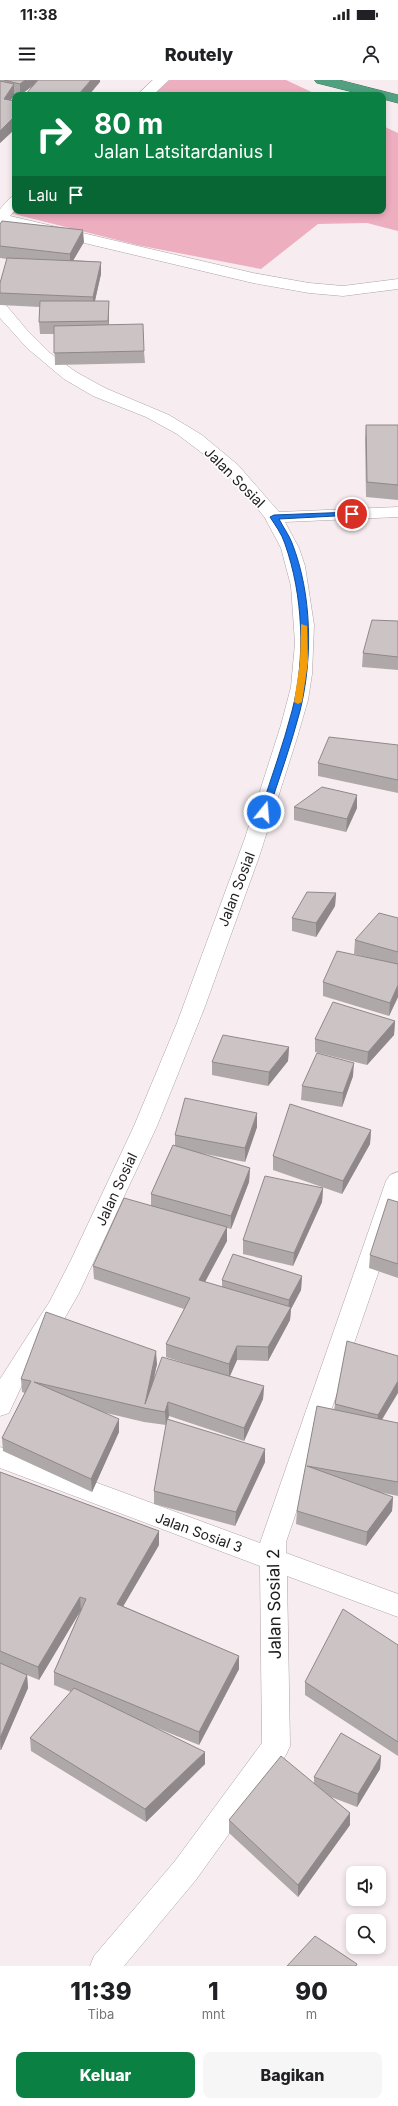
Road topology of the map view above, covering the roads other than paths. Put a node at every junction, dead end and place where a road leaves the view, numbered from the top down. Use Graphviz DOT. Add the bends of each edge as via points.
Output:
graph roads {
  1 [pos="162,80"];
  2 [pos="322,80"];
  3 [pos="148,92"];
  4 [pos="370,92"];
  5 [pos="386,96"];
  6 [pos="398,99"];
  7 [pos="12,204"];
  8 [pos="0,218"];
  9 [pos="398,284"];
  10 [pos="0,308"];
  11 [pos="398,512"];
  12 [pos="274,517"];
  13 [pos="398,1181"];
  14 [pos="0,1406"];
  15 [pos="0,1457"];
  16 [pos="274,1560"];
  17 [pos="398,1606"];
  18 [pos="105,1966"];
  1 -- 3 [label="street"];
  2 -- 4 [label="highway"];
  5 -- 6 [label="highway"];
  7 -- 8 [label="street"];
  8 -- 9 [label="street" via="253,278 309,288 343,291"];
  10 -- 12 [label="street, Jalan Sosial" via="54,366 96,390 180,428 209,448 242,480"];
  11 -- 12 [label="street"];
  12 -- 14 [label="street, Jalan Sosial" via="288,542 298,577 303,614 304,662 296,710 248,859 188,1023 151,1114 65,1298 8,1385"];
  13 -- 16 [label="street, Jalan Sosial 2" via="273,1542"];
  15 -- 16 [label="street, Jalan Sosial 3"];
  16 -- 17 [label="street, Jalan Sosial 3"];
  16 -- 18 [label="street, Jalan Sosial 2" via="276,1746 185,1871"];
}
